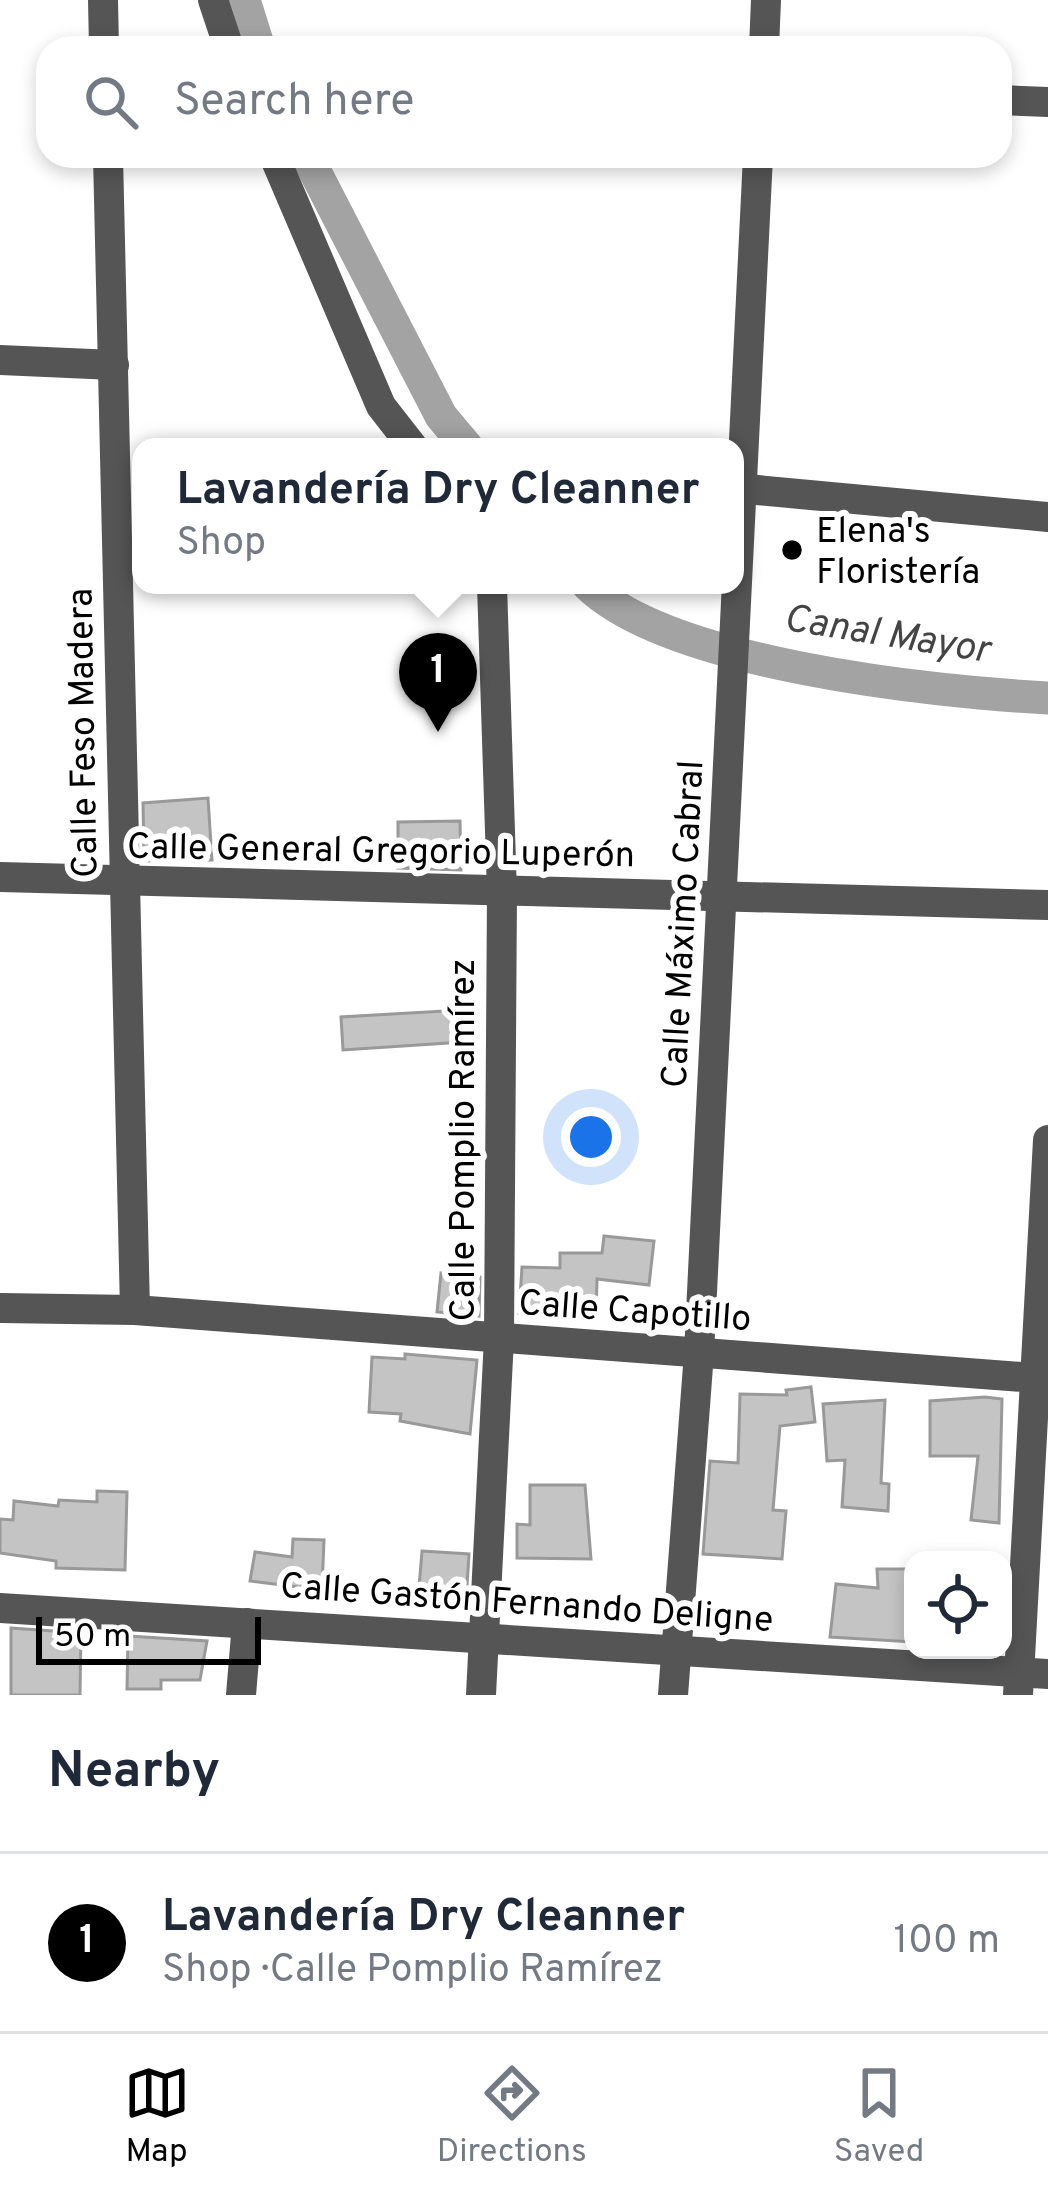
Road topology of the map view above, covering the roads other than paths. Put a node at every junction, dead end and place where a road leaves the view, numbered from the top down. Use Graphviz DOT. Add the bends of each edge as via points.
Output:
graph roads {
  1 [pos="103,0"];
  2 [pos="213,0"];
  3 [pos="766,0"];
  4 [pos="104,36"];
  5 [pos="225,36"];
  6 [pos="764,36"];
  7 [pos="1012,100"];
  8 [pos="1048,102"];
  9 [pos="108,168"];
  10 [pos="279,168"];
  11 [pos="757,168"];
  12 [pos="0,360"];
  13 [pos="114,364"];
  14 [pos="406,438"];
  15 [pos="741,438"];
  16 [pos="744,489"];
  17 [pos="1048,517"];
  18 [pos="492,594"];
  19 [pos="736,594"];
  20 [pos="0,877"];
  21 [pos="122,882"];
  22 [pos="502,893"];
  23 [pos="722,893"];
  24 [pos="1048,905"];
  25 [pos="1048,1140"];
  26 [pos="0,1308"];
  27 [pos="135,1310"];
  28 [pos="499,1338"];
  29 [pos="698,1353"];
  30 [pos="1040,1379"];
  31 [pos="0,1608"];
  32 [pos="247,1623"];
  33 [pos="482,1637"];
  34 [pos="676,1648"];
  35 [pos="1028,1681"];
  36 [pos="241,1695"];
  37 [pos="482,1695"];
  38 [pos="673,1695"];
  1 -- 4 [label="street"];
  2 -- 5 [label="street"];
  3 -- 6 [label="street"];
  7 -- 8 [label="street"];
  9 -- 13 [label="street, Calle Feso Madera"];
  10 -- 14 [label="street" via="381,406"];
  11 -- 15 [label="street, Calle Máximo Cabral"];
  12 -- 13 [label="street"];
  13 -- 21 [label="street, Calle Feso Madera"];
  16 -- 17 [label="street"];
  18 -- 22 [label="street, Calle Pomplio Ramírez"];
  19 -- 23 [label="street, Calle Máximo Cabral"];
  20 -- 21 [label="street, Calle General Gregorio Luperón"];
  21 -- 22 [label="street, Calle General Gregorio Luperón"];
  21 -- 27 [label="street, Calle Feso Madera"];
  22 -- 23 [label="street, Calle General Gregorio Luperón"];
  22 -- 28 [label="street, Calle Pomplio Ramírez"];
  23 -- 24 [label="street, Calle General Gregorio Luperón"];
  23 -- 29 [label="street, Calle Máximo Cabral"];
  25 -- 30 [label="street"];
  26 -- 27 [label="street, Calle Capotillo"];
  27 -- 28 [label="street, Calle Capotillo"];
  28 -- 29 [label="street, Calle Capotillo"];
  28 -- 33 [label="street, Calle Pomplio Ramírez"];
  29 -- 30 [label="street, Calle Capotillo"];
  29 -- 34 [label="street, Calle Máximo Cabral"];
  30 -- 35 [label="street"];
  31 -- 32 [label="street, Calle Gastón Fernando Deligne"];
  32 -- 33 [label="street, Calle Gastón Fernando Deligne"];
  32 -- 36 [label="street"];
  33 -- 34 [label="street, Calle Gastón Fernando Deligne"];
  33 -- 37 [label="street, Calle Pomplio Ramírez"];
  34 -- 35 [label="street, Calle Gastón Fernando Deligne"];
  34 -- 38 [label="street, Calle Máximo Cabral"];
}
